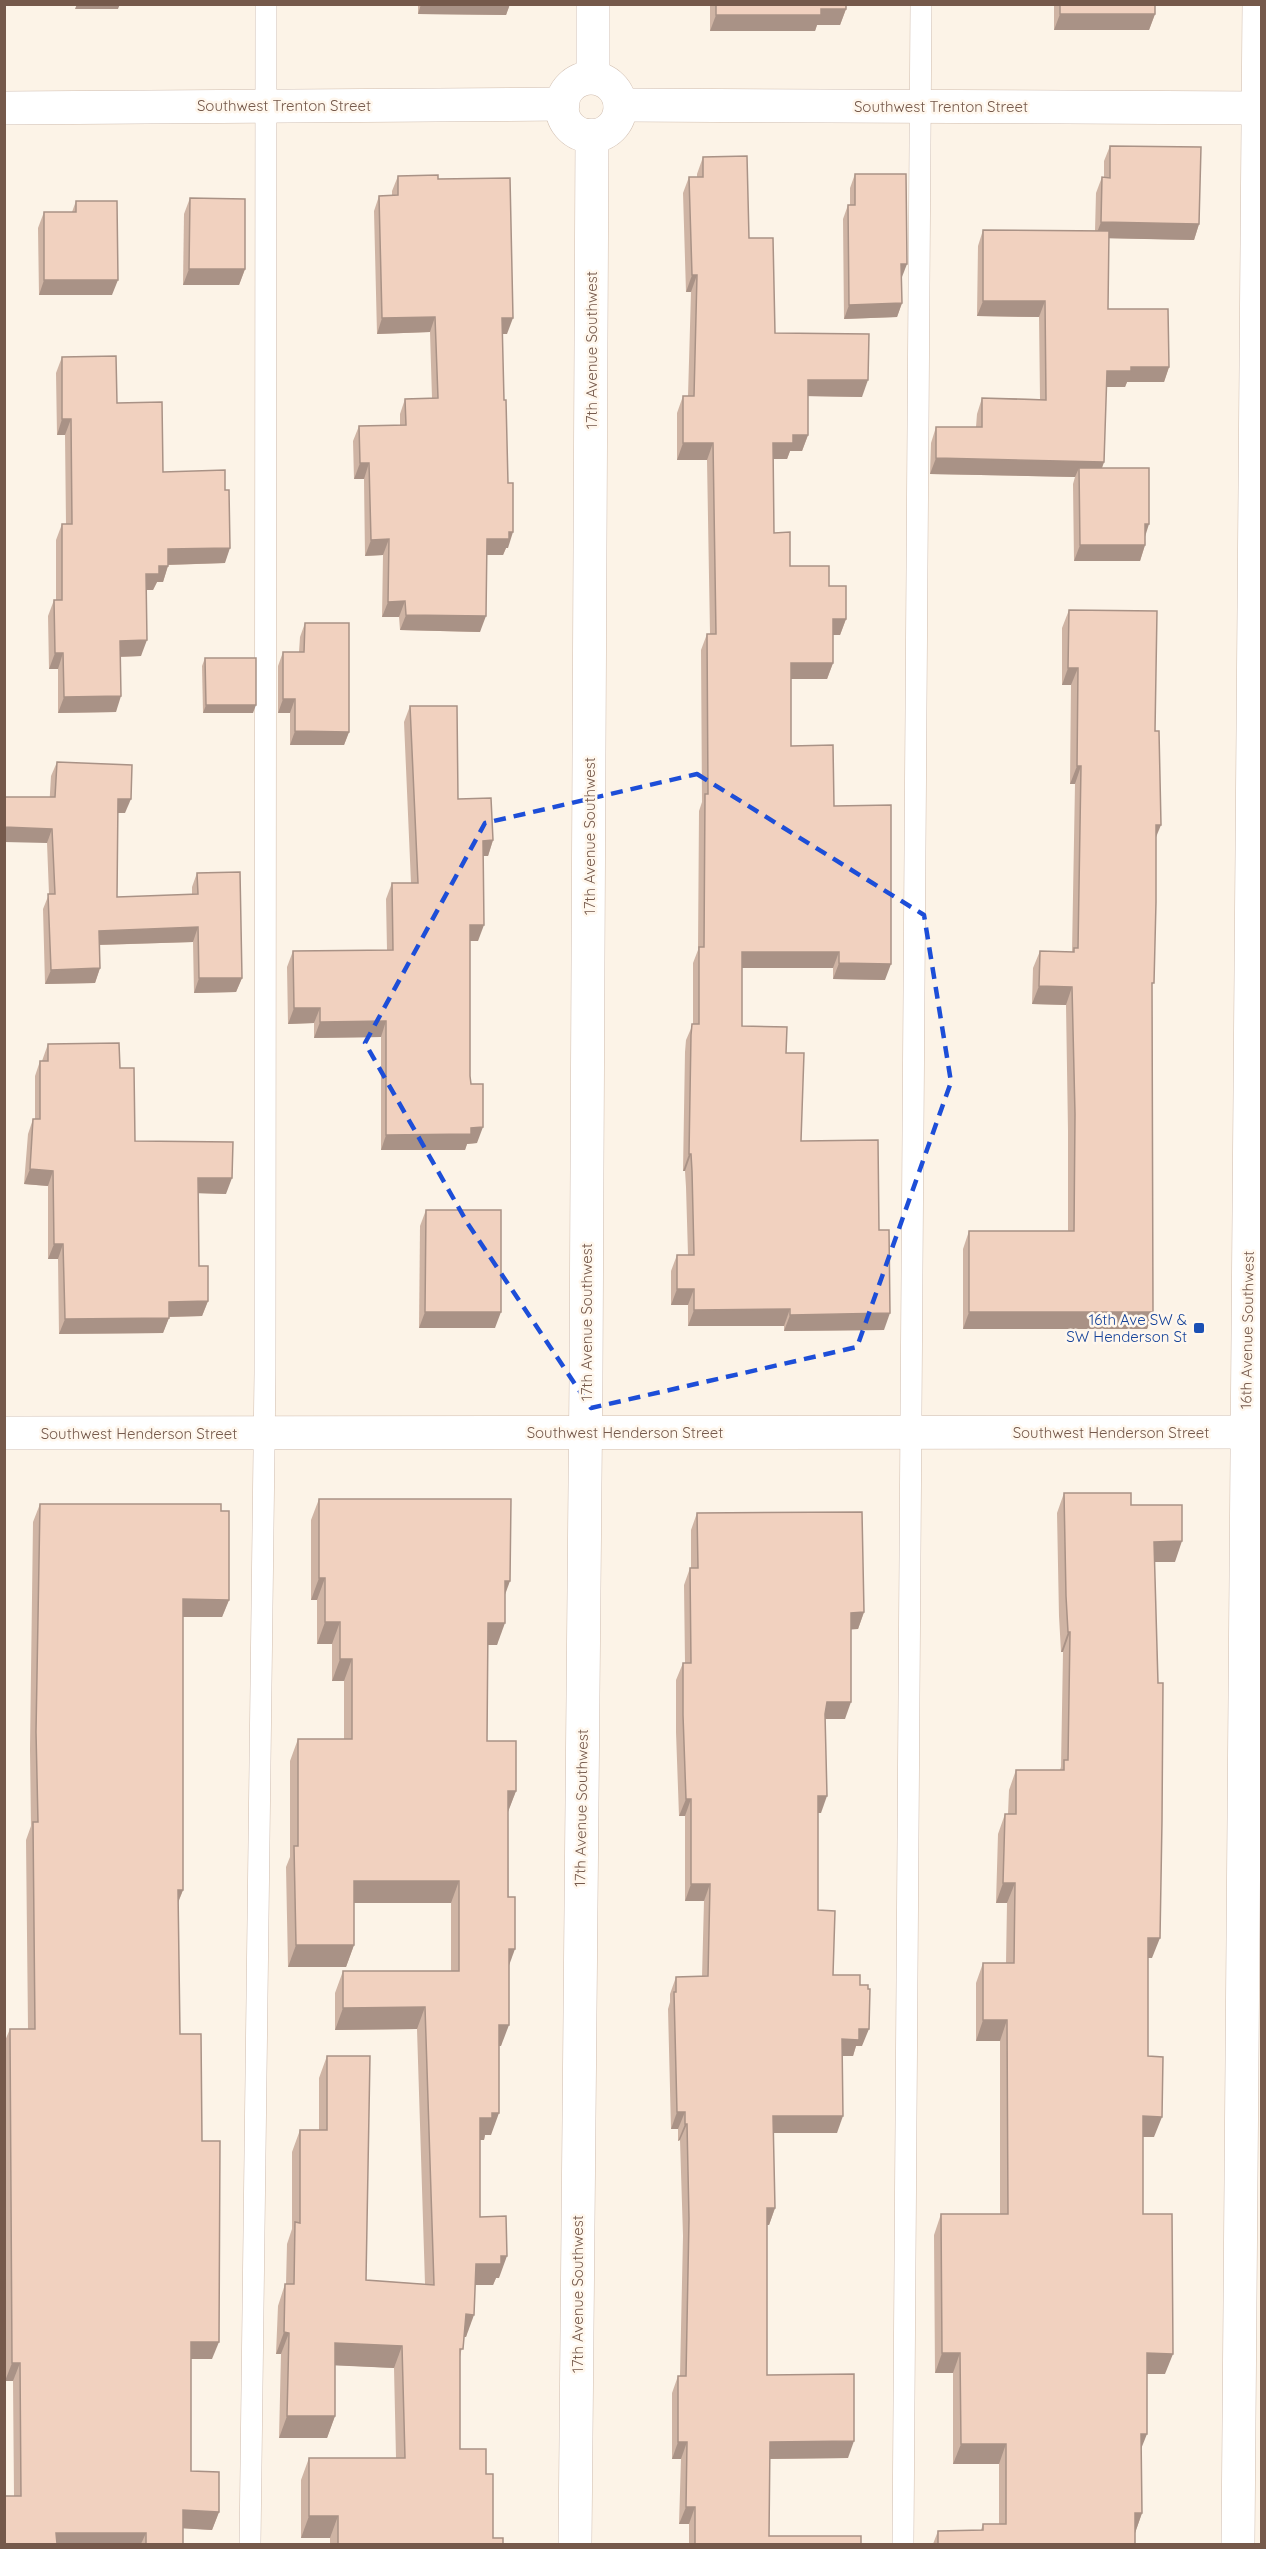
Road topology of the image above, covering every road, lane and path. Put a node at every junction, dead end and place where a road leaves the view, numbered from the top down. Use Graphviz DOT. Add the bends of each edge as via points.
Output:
graph roads {
  1 [pos="266,4"];
  2 [pos="593,4"];
  3 [pos="921,4"];
  4 [pos="1259,4"];
  5 [pos="592,77"];
  6 [pos="563,104"];
  7 [pos="268,105"];
  8 [pos="620,105"];
  9 [pos="920,106"];
  10 [pos="4,108"];
  11 [pos="1260,108"];
  12 [pos="592,135"];
  13 [pos="585,1432"];
  14 [pos="910,1432"];
  15 [pos="1254,1432"];
  16 [pos="4,1433"];
  17 [pos="265,1433"];
  18 [pos="250,2544"];
  19 [pos="575,2544"];
  20 [pos="903,2544"];
  21 [pos="1238,2544"];
  1 -- 7 [label="lane"];
  2 -- 5 [label="street"];
  3 -- 9 [label="lane"];
  4 -- 11 [label="street, 16th Avenue Southwest"];
  5 -- 6 [label="street" via="572,85"];
  5 -- 8 [label="street" via="608,82"];
  6 -- 7 [label="street, Southwest Trenton Street"];
  6 -- 12 [label="street" via="570,127"];
  7 -- 10 [label="street, Southwest Trenton Street"];
  7 -- 17 [label="lane"];
  8 -- 9 [label="street, Southwest Trenton Street"];
  8 -- 12 [label="street" via="613,127"];
  9 -- 11 [label="street, Southwest Trenton Street"];
  9 -- 14 [label="lane"];
  11 -- 15 [label="street, 16th Avenue Southwest"];
  12 -- 13 [label="street, 17th Avenue Southwest"];
  13 -- 14 [label="street, Southwest Henderson Street"];
  13 -- 17 [label="street, Southwest Henderson Street"];
  13 -- 19 [label="street, 17th Avenue Southwest"];
  14 -- 15 [label="street, Southwest Henderson Street"];
  14 -- 20 [label="lane"];
  15 -- 21 [label="street, 16th Avenue Southwest"];
  16 -- 17 [label="street, Southwest Henderson Street"];
  17 -- 18 [label="lane"];
}
